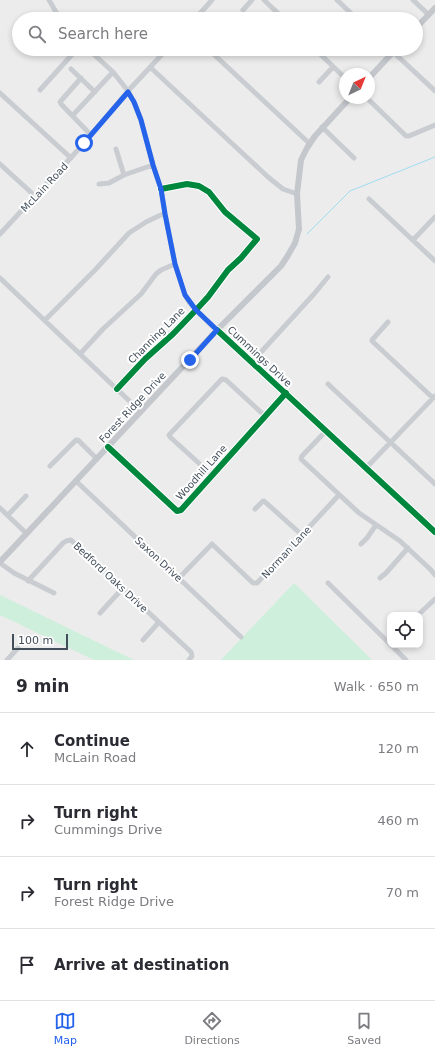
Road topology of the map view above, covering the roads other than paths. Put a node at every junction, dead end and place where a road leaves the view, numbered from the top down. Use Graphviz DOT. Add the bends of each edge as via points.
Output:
graph roads {
  1 [pos="49,0"];
  2 [pos="212,0"];
  3 [pos="252,0"];
  4 [pos="264,0"];
  5 [pos="337,0"];
  6 [pos="413,0"];
  7 [pos="435,8"];
  8 [pos="243,10"];
  9 [pos="56,12"];
  10 [pos="201,12"];
  11 [pos="277,12"];
  12 [pos="350,12"];
  13 [pos="428,15"];
  14 [pos="423,20"];
  15 [pos="71,56"];
  16 [pos="96,56"];
  17 [pos="160,56"];
  18 [pos="216,56"];
  19 [pos="322,56"];
  20 [pos="388,56"];
  21 [pos="399,56"];
  22 [pos="150,67"];
  23 [pos="334,67"];
  24 [pos="72,69"];
  25 [pos="375,71"];
  26 [pos="113,72"];
  27 [pos="339,72"];
  28 [pos="81,78"];
  29 [pos="320,82"];
  30 [pos="40,90"];
  31 [pos="435,91"];
  32 [pos="95,92"];
  33 [pos="128,92"];
  34 [pos="0,93"];
  35 [pos="344,104"];
  36 [pos="373,104"];
  37 [pos="72,115"];
  38 [pos="435,125"];
  39 [pos="322,128"];
  40 [pos="91,135"];
  41 [pos="309,143"];
  42 [pos="116,149"];
  43 [pos="71,158"];
  44 [pos="354,158"];
  45 [pos="0,164"];
  46 [pos="153,165"];
  47 [pos="124,175"];
  48 [pos="99,184"];
  49 [pos="161,189"];
  50 [pos="297,194"];
  51 [pos="35,196"];
  52 [pos="369,199"];
  53 [pos="165,214"];
  54 [pos="435,217"];
  55 [pos="0,234"];
  56 [pos="413,240"];
  57 [pos="435,262"];
  58 [pos="175,264"];
  59 [pos="328,277"];
  60 [pos="0,278"];
  61 [pos="196,310"];
  62 [pos="44,320"];
  63 [pos="388,322"];
  64 [pos="217,330"];
  65 [pos="80,354"];
  66 [pos="252,362"];
  67 [pos="328,384"];
  68 [pos="117,389"];
  69 [pos="286,393"];
  70 [pos="434,397"];
  71 [pos="140,412"];
  72 [pos="265,416"];
  73 [pos="326,431"];
  74 [pos="391,443"];
  75 [pos="108,447"];
  76 [pos="97,458"];
  77 [pos="50,466"];
  78 [pos="366,468"];
  79 [pos="212,475"];
  80 [pos="76,481"];
  81 [pos="435,483"];
  82 [pos="339,495"];
  83 [pos="26,496"];
  84 [pos="0,508"];
  85 [pos="255,509"];
  86 [pos="8,515"];
  87 [pos="376,525"];
  88 [pos="435,532"];
  89 [pos="27,534"];
  90 [pos="302,535"];
  91 [pos="361,544"];
  92 [pos="408,548"];
  93 [pos="0,563"];
  94 [pos="435,575"];
  95 [pos="180,578"];
  96 [pos="380,578"];
  97 [pos="28,580"];
  98 [pos="328,583"];
  99 [pos="123,588"];
  100 [pos="54,593"];
  101 [pos="435,599"];
  102 [pos="421,612"];
  103 [pos="100,613"];
  104 [pos="159,622"];
  105 [pos="241,637"];
  106 [pos="143,640"];
  107 [pos="387,640"];
  108 [pos="18,648"];
  109 [pos="395,648"];
  110 [pos="190,658"];
  111 [pos="7,660"];
  112 [pos="406,660"];
  1 -- 9 [label="street"];
  2 -- 10 [label="street"];
  3 -- 8 [label="street"];
  4 -- 11 [label="street"];
  5 -- 12 [label="street"];
  6 -- 13 [label="street"];
  7 -- 13 [label="main road"];
  13 -- 14 [label="main road"];
  15 -- 30 [label="street"];
  16 -- 26 [label="street, Cummings Drive"];
  17 -- 22 [label="street, McLain Road"];
  18 -- 41 [label="street"];
  19 -- 23 [label="street"];
  20 -- 25 [label="main road"];
  21 -- 31 [label="street"];
  22 -- 33 [label="street, McLain Road"];
  22 -- 50 [label="street" via="268,177 283,189"];
  23 -- 27 [label="street"];
  23 -- 29 [label="street"];
  24 -- 28 [label="street"];
  26 -- 32 [label="street"];
  26 -- 33 [label="street, Cummings Drive"];
  28 -- 32 [label="street"];
  28 -- 37 [label="street" via="60,102"];
  32 -- 37 [label="street"];
  33 -- 40 [label="street, McLain Road"];
  33 -- 46 [label="street, Cummings Drive" via="141,120"];
  34 -- 43 [label="street"];
  35 -- 39 [label="main road, Forest Ridge Drive"];
  36 -- 38 [label="street" via="406,136"];
  37 -- 40 [label="street"];
  39 -- 41 [label="main road, Forest Ridge Drive"];
  39 -- 44 [label="street"];
  40 -- 43 [label="street, McLain Road"];
  41 -- 50 [label="main road, Forest Ridge Drive" via="301,160"];
  42 -- 47 [label="street"];
  43 -- 51 [label="street, McLain Road"];
  45 -- 51 [label="street"];
  46 -- 47 [label="street"];
  46 -- 49 [label="street, Cummings Drive"];
  47 -- 48 [label="street" via="109,183"];
  49 -- 53 [label="street, Cummings Drive"];
  49 -- 61 [label="street, Channing Lane" via="187,184 199,186 209,192 225,212 257,239"];
  50 -- 64 [label="main road, Forest Ridge Drive" via="299,229 287,257"];
  51 -- 55 [label="street, McLain Road"];
  52 -- 56 [label="street"];
  53 -- 58 [label="street, Cummings Drive"];
  53 -- 62 [label="street" via="129,233"];
  54 -- 56 [label="street"];
  56 -- 57 [label="street"];
  58 -- 61 [label="street, Cummings Drive" via="185,295"];
  58 -- 65 [label="street" via="156,274 141,294"];
  59 -- 66 [label="street"];
  60 -- 62 [label="street"];
  61 -- 64 [label="street, Cummings Drive"];
  61 -- 68 [label="street, Channing Lane"];
  62 -- 65 [label="street"];
  63 -- 70 [label="street" via="372,341"];
  64 -- 66 [label="street, Cummings Drive"];
  64 -- 71 [label="main road, Forest Ridge Drive"];
  65 -- 68 [label="street"];
  66 -- 69 [label="street, Cummings Drive"];
  67 -- 74 [label="street"];
  68 -- 71 [label="street"];
  69 -- 72 [label="street, Woodhill Lane"];
  69 -- 73 [label="street, Cummings Drive"];
  70 -- 74 [label="street"];
  71 -- 75 [label="main road, Forest Ridge Drive"];
  72 -- 79 [label="street, Woodhill Lane"];
  72 -- 79 [label="street" via="222,379 169,435"];
  73 -- 78 [label="street, Cummings Drive"];
  73 -- 82 [label="street" via="301,459"];
  74 -- 78 [label="street"];
  74 -- 81 [label="street"];
  75 -- 76 [label="main road, Forest Ridge Drive"];
  75 -- 79 [label="street, Woodhill Lane" via="177,511 181,510"];
  76 -- 77 [label="street" via="76,440"];
  76 -- 80 [label="main road, Forest Ridge Drive"];
  78 -- 88 [label="street, Cummings Drive"];
  80 -- 89 [label="main road, Forest Ridge Drive"];
  80 -- 95 [label="street, Saxon Drive"];
  82 -- 87 [label="street"];
  82 -- 90 [label="street, Norman Lane"];
  83 -- 86 [label="street"];
  84 -- 86 [label="street"];
  85 -- 90 [label="street" via="264,501"];
  86 -- 89 [label="street"];
  87 -- 91 [label="street"];
  87 -- 92 [label="street"];
  89 -- 93 [label="main road, Forest Ridge Drive"];
  90 -- 95 [label="street, Norman Lane" via="257,583 212,544"];
  92 -- 94 [label="street"];
  92 -- 96 [label="street"];
  93 -- 97 [label="street" via="14,574"];
  95 -- 105 [label="street, Saxon Drive"];
  97 -- 99 [label="street, Bedford Oaks Drive" via="68,540"];
  97 -- 100 [label="street"];
  98 -- 107 [label="street"];
  99 -- 103 [label="street"];
  99 -- 104 [label="street, Bedford Oaks Drive"];
  101 -- 102 [label="street"];
  104 -- 106 [label="street"];
  104 -- 110 [label="street, Bedford Oaks Drive" via="191,652"];
  108 -- 111 [label="street"];
  109 -- 112 [label="street"];
}
